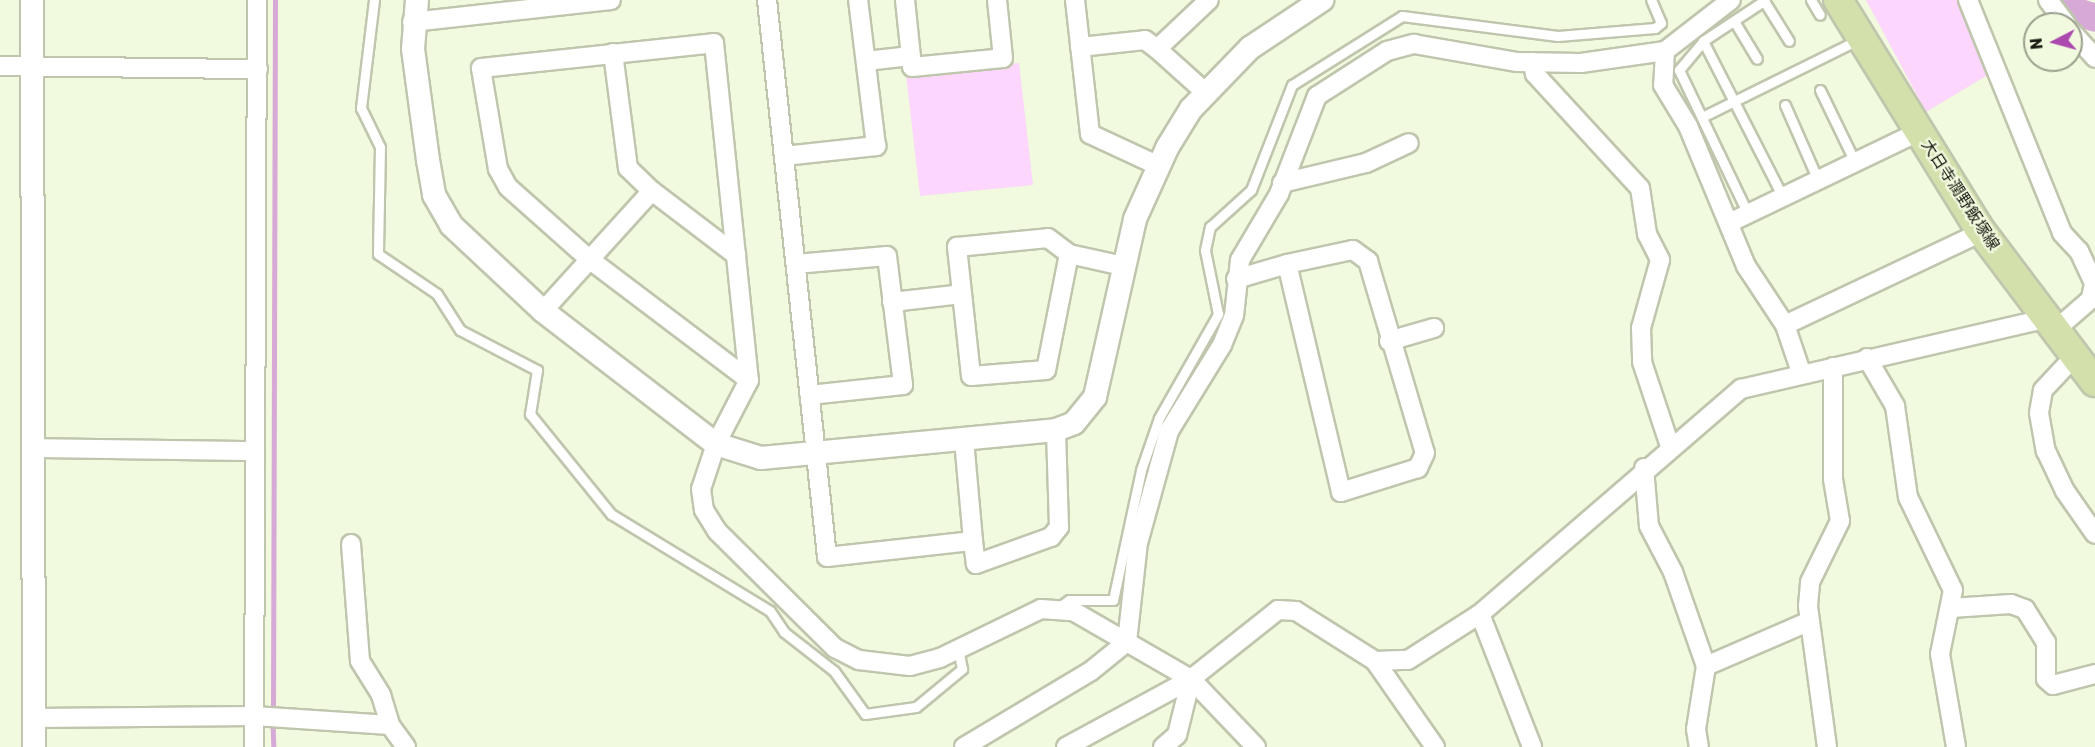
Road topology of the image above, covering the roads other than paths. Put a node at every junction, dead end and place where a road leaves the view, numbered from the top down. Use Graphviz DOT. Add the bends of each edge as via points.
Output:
graph roads {
  1 [pos="32,0"];
  2 [pos="257,0"];
  3 [pos="374,0"];
  4 [pos="417,0"];
  5 [pos="611,0"];
  6 [pos="767,0"];
  7 [pos="858,0"];
  8 [pos="905,0"];
  9 [pos="997,0"];
  10 [pos="1075,0"];
  11 [pos="1209,0"];
  12 [pos="1322,0"];
  13 [pos="1651,0"];
  14 [pos="1731,0"];
  15 [pos="1811,0"];
  16 [pos="1968,0"];
  17 [pos="1765,1"];
  18 [pos="1829,7"];
  19 [pos="1734,21"];
  20 [pos="412,22"];
  21 [pos="1861,38"];
  22 [pos="1703,41"];
  23 [pos="1789,41"];
  24 [pos="2083,44"];
  25 [pos="1080,48"];
  26 [pos="1157,50"];
  27 [pos="1665,51"];
  28 [pos="613,53"];
  29 [pos="911,56"];
  30 [pos="2095,58"];
  31 [pos="1757,59"];
  32 [pos="866,60"];
  33 [pos="1533,62"];
  34 [pos="0,66"];
  35 [pos="32,66"];
  36 [pos="258,69"];
  37 [pos="1820,90"];
  38 [pos="1205,92"];
  39 [pos="1736,101"];
  40 [pos="1785,105"];
  41 [pos="1704,116"];
  42 [pos="1918,132"];
  43 [pos="1409,142"];
  44 [pos="784,156"];
  45 [pos="1855,162"];
  46 [pos="1158,166"];
  47 [pos="1818,180"];
  48 [pos="1282,183"];
  49 [pos="652,191"];
  50 [pos="1783,197"];
  51 [pos="1748,214"];
  52 [pos="1731,222"];
  53 [pos="1982,232"];
  54 [pos="1069,254"];
  55 [pos="736,255"];
  56 [pos="589,259"];
  57 [pos="796,264"];
  58 [pos="1287,264"];
  59 [pos="1123,266"];
  60 [pos="1236,279"];
  61 [pos="962,294"];
  62 [pos="892,302"];
  63 [pos="543,311"];
  64 [pos="1785,325"];
  65 [pos="2048,325"];
  66 [pos="1434,328"];
  67 [pos="1389,341"];
  68 [pos="2074,357"];
  69 [pos="1867,358"];
  70 [pos="1833,367"];
  71 [pos="1800,372"];
  72 [pos="749,380"];
  73 [pos="2095,382"];
  74 [pos="810,395"];
  75 [pos="1056,430"];
  76 [pos="964,440"];
  77 [pos="716,444"];
  78 [pos="1670,446"];
  79 [pos="32,447"];
  80 [pos="253,451"];
  81 [pos="816,455"];
  82 [pos="1644,468"];
  83 [pos="2095,534"];
  84 [pos="973,541"];
  85 [pos="351,544"];
  86 [pos="1952,608"];
  87 [pos="1057,609"];
  88 [pos="1480,614"];
  89 [pos="1810,621"];
  90 [pos="1127,642"];
  91 [pos="958,650"];
  92 [pos="1375,661"];
  93 [pos="1706,666"];
  94 [pos="2095,674"];
  95 [pos="1191,679"];
  96 [pos="258,717"];
  97 [pos="35,718"];
  98 [pos="390,725"];
  99 [pos="34,747"];
  100 [pos="254,747"];
  101 [pos="406,747"];
  102 [pos="964,747"];
  103 [pos="1066,747"];
  104 [pos="1163,747"];
  105 [pos="1256,747"];
  106 [pos="1435,747"];
  107 [pos="1532,747"];
  108 [pos="1700,747"];
  109 [pos="1827,747"];
  110 [pos="1956,747"];
  1 -- 35 [label="street"];
  2 -- 36 [label="street"];
  3 -- 91 [label="lane" via="361,108 380,147 378,254 437,294 460,330 537,370 530,414 611,514 770,611 784,632 834,671 865,714 916,706 962,669"];
  4 -- 20 [label="street"];
  5 -- 20 [label="street"];
  6 -- 44 [label="street"];
  7 -- 32 [label="street"];
  8 -- 29 [label="street"];
  9 -- 29 [label="street" via="1003,58 912,67"];
  10 -- 25 [label="street"];
  11 -- 26 [label="street"];
  12 -- 38 [label="street" via="1250,48"];
  13 -- 87 [label="lane" via="1661,23 1655,28 1558,36 1402,16 1292,85 1251,190 1210,227 1205,250 1218,314 1159,418 1141,470 1113,600 1069,600"];
  14 -- 27 [label="street"];
  15 -- 18 [label="lane"];
  16 -- 65 [label="street" via="2062,233 2079,251 2094,283 2091,299"];
  17 -- 19 [label="lane"];
  17 -- 23 [label="lane"];
  18 -- 21 [label="main road, 大日寺潤野飯塚線"];
  19 -- 22 [label="lane"];
  19 -- 31 [label="lane"];
  20 -- 63 [label="street" via="435,195 471,248"];
  21 -- 39 [label="lane"];
  21 -- 42 [label="main road, 大日寺潤野飯塚線"];
  22 -- 39 [label="lane"];
  22 -- 41 [label="lane" via="1679,70"];
  24 -- 30 [label="street"];
  25 -- 26 [label="street" via="1146,40"];
  25 -- 46 [label="street" via="1090,134"];
  26 -- 38 [label="street"];
  27 -- 33 [label="street" via="1581,63"];
  27 -- 52 [label="street" via="1663,85"];
  28 -- 49 [label="street" via="628,168"];
  28 -- 55 [label="street" via="714,43"];
  28 -- 56 [label="street" via="481,68 498,169 508,187"];
  29 -- 32 [label="street"];
  32 -- 44 [label="street" via="876,146"];
  33 -- 48 [label="street" via="1414,44 1387,51 1317,96"];
  33 -- 78 [label="street" via="1534,74 1640,188 1647,234 1660,260 1641,328 1642,362"];
  34 -- 35 [label="street"];
  35 -- 36 [label="street"];
  35 -- 79 [label="street"];
  36 -- 80 [label="street"];
  37 -- 45 [label="lane"];
  38 -- 46 [label="street"];
  39 -- 41 [label="lane"];
  39 -- 50 [label="lane"];
  40 -- 47 [label="lane"];
  41 -- 51 [label="lane"];
  42 -- 45 [label="street"];
  42 -- 53 [label="main road, 大日寺潤野飯塚線"];
  43 -- 48 [label="street" via="1366,163"];
  44 -- 57 [label="street"];
  45 -- 47 [label="street"];
  46 -- 59 [label="street" via="1135,219"];
  47 -- 50 [label="street"];
  48 -- 60 [label="street" via="1250,240"];
  49 -- 55 [label="street"];
  49 -- 56 [label="street"];
  50 -- 51 [label="street"];
  51 -- 52 [label="street"];
  52 -- 64 [label="street" via="1746,266"];
  53 -- 64 [label="street"];
  53 -- 65 [label="main road, 大日寺潤野飯塚線"];
  54 -- 59 [label="street"];
  54 -- 61 [label="street" via="1048,238 957,247"];
  54 -- 61 [label="street" via="1046,370 971,376"];
  55 -- 72 [label="street"];
  56 -- 63 [label="street"];
  56 -- 72 [label="street"];
  57 -- 62 [label="street" via="887,256"];
  57 -- 74 [label="street"];
  58 -- 60 [label="street"];
  58 -- 67 [label="street" via="1353,250 1368,261"];
  58 -- 67 [label="street" via="1341,492 1418,468 1425,453"];
  59 -- 75 [label="street" via="1095,397 1074,423"];
  60 -- 90 [label="street" via="1234,316 1222,345 1169,431 1159,461 1138,543"];
  61 -- 62 [label="street"];
  62 -- 74 [label="street" via="903,385"];
  63 -- 77 [label="street"];
  64 -- 71 [label="street"];
  65 -- 68 [label="main road, 大日寺潤野飯塚線"];
  65 -- 69 [label="street"];
  66 -- 67 [label="street"];
  68 -- 73 [label="main road, 大日寺潤野飯塚線"];
  68 -- 83 [label="street" via="2043,390 2039,413 2050,461"];
  69 -- 70 [label="street"];
  69 -- 86 [label="street" via="1896,406 1908,497 1953,590"];
  70 -- 71 [label="street"];
  70 -- 89 [label="street" via="1833,479 1840,521 1810,582"];
  71 -- 78 [label="street" via="1741,389"];
  72 -- 77 [label="street"];
  74 -- 81 [label="street"];
  75 -- 76 [label="street"];
  75 -- 84 [label="street" via="1055,532 976,564"];
  76 -- 81 [label="street"];
  76 -- 84 [label="street"];
  77 -- 81 [label="street" via="761,458"];
  77 -- 91 [label="street" via="701,489 704,510 717,531 835,648 859,660 910,666"];
  78 -- 82 [label="street"];
  79 -- 80 [label="street"];
  79 -- 97 [label="street"];
  80 -- 96 [label="street"];
  81 -- 84 [label="street" via="827,557"];
  82 -- 88 [label="street"];
  82 -- 93 [label="street" via="1649,526 1673,572"];
  85 -- 98 [label="street" via="360,661 381,695"];
  86 -- 94 [label="street" via="2011,604 2025,609 2046,642 2046,679 2053,685"];
  86 -- 110 [label="street" via="1940,654"];
  87 -- 90 [label="street" via="1073,611"];
  87 -- 91 [label="street" via="1041,609"];
  88 -- 92 [label="street" via="1408,660"];
  88 -- 107 [label="street"];
  89 -- 93 [label="street"];
  89 -- 109 [label="street"];
  90 -- 95 [label="street"];
  90 -- 102 [label="street" via="1091,671"];
  92 -- 95 [label="street" via="1296,611 1278,610"];
  92 -- 106 [label="street"];
  93 -- 108 [label="street" via="1696,729"];
  95 -- 103 [label="street"];
  95 -- 104 [label="street" via="1177,735"];
  95 -- 105 [label="street"];
  96 -- 97 [label="street"];
  96 -- 98 [label="street"];
  96 -- 100 [label="street"];
  97 -- 99 [label="street"];
  98 -- 101 [label="street"];
}
